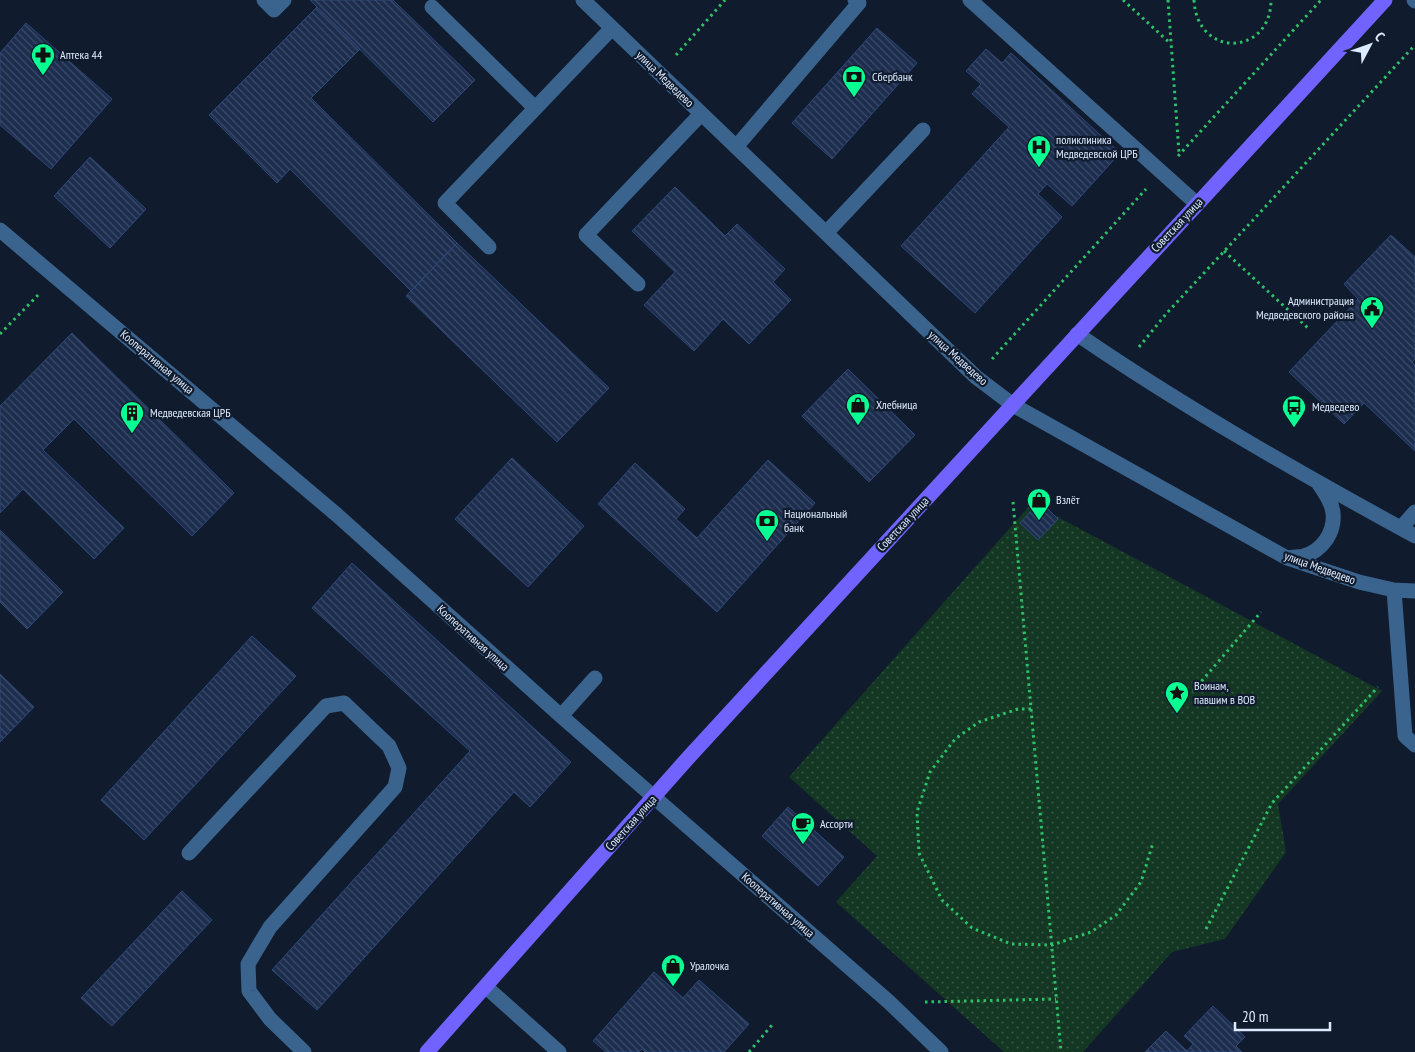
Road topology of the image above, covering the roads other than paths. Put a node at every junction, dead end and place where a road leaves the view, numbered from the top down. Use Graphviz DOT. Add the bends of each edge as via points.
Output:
graph roads {
  1 [pos="264,0"];
  2 [pos="284,0"];
  3 [pos="583,0"];
  4 [pos="855,0"];
  5 [pos="970,0"];
  6 [pos="1385,0"];
  7 [pos="432,7"];
  8 [pos="612,28"];
  9 [pos="535,108"];
  10 [pos="701,114"];
  11 [pos="923,130"];
  12 [pos="736,147"];
  13 [pos="1196,204"];
  14 [pos="0,230"];
  15 [pos="826,233"];
  16 [pos="489,247"];
  17 [pos="638,284"];
  18 [pos="1076,334"];
  19 [pos="1013,404"];
  20 [pos="1317,482"];
  21 [pos="1415,512"];
  22 [pos="1401,528"];
  23 [pos="1415,536"];
  24 [pos="1287,558"];
  25 [pos="1394,590"];
  26 [pos="1415,591"];
  27 [pos="595,678"];
  28 [pos="561,716"];
  29 [pos="1415,745"];
  30 [pos="654,797"];
  31 [pos="189,854"];
  32 [pos="486,987"];
  33 [pos="304,1052"];
  34 [pos="427,1052"];
  35 [pos="559,1052"];
  36 [pos="941,1052"];
  1 -- 2 [label="street" via="274,10"];
  3 -- 8 [label="street, улица Медведево"];
  4 -- 12 [label="street" via="859,3"];
  5 -- 13 [label="street"];
  6 -- 13 [label="main road, Советская улица"];
  7 -- 9 [label="street"];
  8 -- 9 [label="street"];
  8 -- 10 [label="street, улица Медведево"];
  9 -- 16 [label="street" via="445,203"];
  10 -- 12 [label="street, улица Медведево"];
  10 -- 17 [label="street" via="586,235"];
  11 -- 15 [label="street"];
  12 -- 15 [label="street, улица Медведево"];
  13 -- 18 [label="main road, Советская улица"];
  14 -- 28 [label="street, Кооперативная улица" via="337,515"];
  15 -- 19 [label="street, улица Медведево" via="976,377"];
  18 -- 19 [label="main road, Советская улица"];
  18 -- 20 [label="street"];
  19 -- 24 [label="street, улица Медведево"];
  19 -- 30 [label="main road, Советская улица"];
  20 -- 22 [label="street"];
  20 -- 24 [label="street" via="1333,512 1327,540 1304,556"];
  21 -- 22 [label="street"];
  22 -- 23 [label="street"];
  24 -- 25 [label="street, улица Медведево"];
  25 -- 26 [label="street, улица Медведево"];
  25 -- 29 [label="street" via="1405,736"];
  27 -- 28 [label="street"];
  28 -- 30 [label="street, Кооперативная улица"];
  30 -- 32 [label="main road, Советская улица"];
  30 -- 36 [label="street, Кооперативная улица" via="889,1002"];
  31 -- 33 [label="street" via="326,706 344,703 389,746 399,768 395,787 270,927 248,964 249,991 270,1019"];
  32 -- 34 [label="main road, Советская улица"];
  32 -- 35 [label="street"];
}
